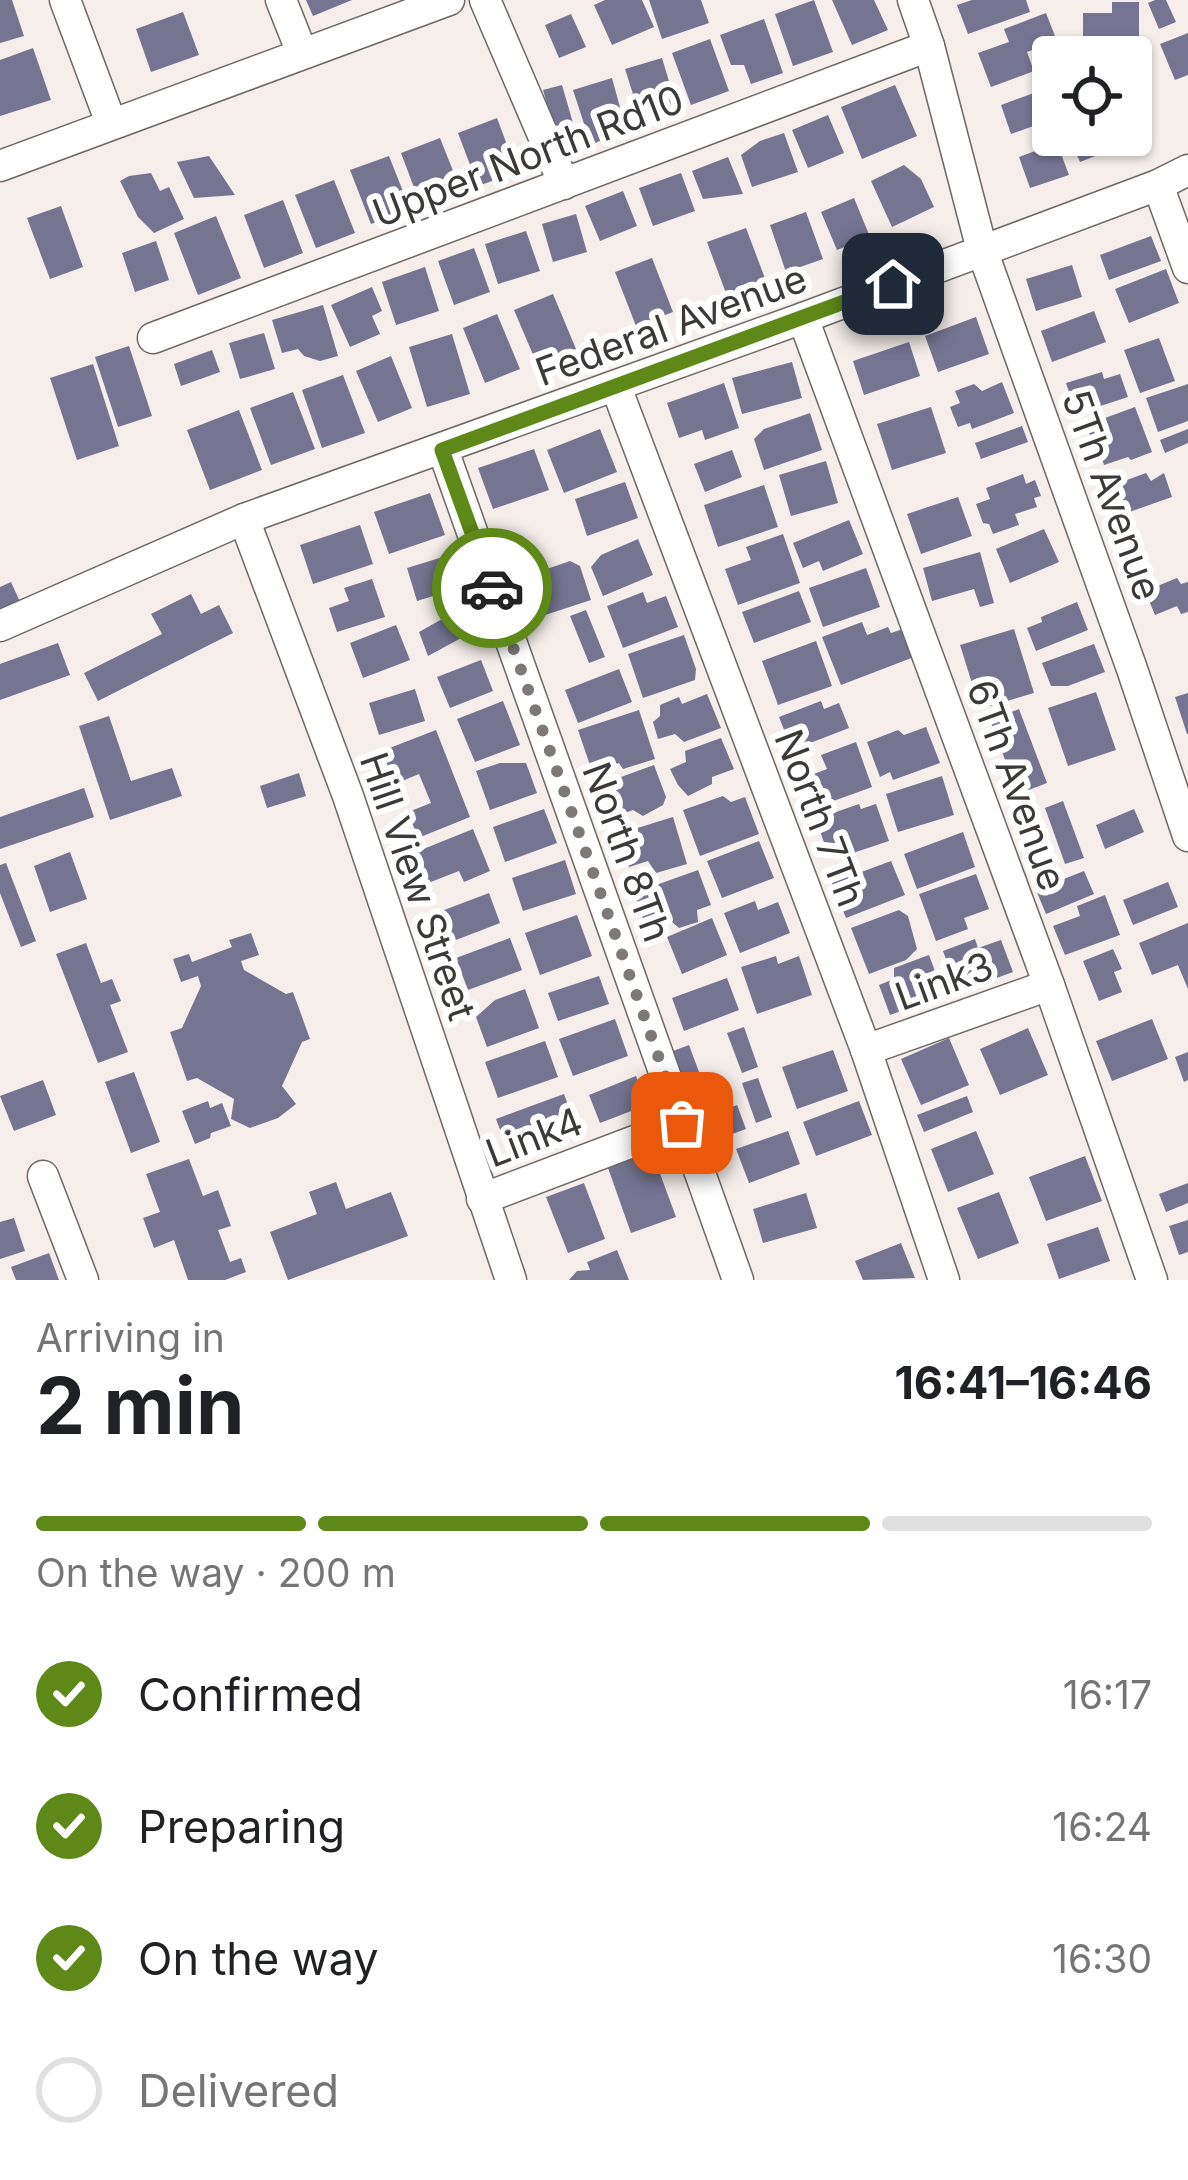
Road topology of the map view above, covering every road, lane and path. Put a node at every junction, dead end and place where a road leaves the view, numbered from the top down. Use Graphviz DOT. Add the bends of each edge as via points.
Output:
graph roads {
  1 [pos="64,0"];
  2 [pos="281,0"];
  3 [pos="449,0"];
  4 [pos="485,0"];
  5 [pos="913,0"];
  6 [pos="929,46"];
  7 [pos="302,53"];
  8 [pos="112,123"];
  9 [pos="0,166"];
  10 [pos="1188,170"];
  11 [pos="564,184"];
  12 [pos="1158,185"];
  13 [pos="982,250"];
  14 [pos="1188,268"];
  15 [pos="803,318"];
  16 [pos="153,338"];
  17 [pos="616,386"];
  18 [pos="442,450"];
  19 [pos="244,520"];
  20 [pos="0,626"];
  21 [pos="1188,836"];
  22 [pos="1049,985"];
  23 [pos="866,1050"];
  24 [pos="682,1123"];
  25 [pos="43,1176"];
  26 [pos="482,1199"];
  27 [pos="83,1280"];
  28 [pos="512,1280"];
  29 [pos="737,1280"];
  30 [pos="944,1280"];
  31 [pos="1152,1280"];
  1 -- 8 [label="street"];
  2 -- 7 [label="street"];
  3 -- 7 [label="street"];
  4 -- 11 [label="street"];
  5 -- 6 [label="street, 5Th Avenue"];
  6 -- 11 [label="street, Upper North Rd10"];
  6 -- 13 [label="street, 5Th Avenue"];
  7 -- 8 [label="street"];
  8 -- 9 [label="street"];
  10 -- 12 [label="street, Federal Avenue"];
  11 -- 16 [label="street, Upper North Rd10"];
  12 -- 13 [label="street, Federal Avenue"];
  12 -- 14 [label="street"];
  13 -- 15 [label="street, Federal Avenue"];
  13 -- 21 [label="street, 5Th Avenue"];
  15 -- 17 [label="street, Federal Avenue"];
  15 -- 22 [label="street, 6Th Avenue"];
  17 -- 18 [label="street, Federal Avenue"];
  17 -- 23 [label="street, North 7Th"];
  18 -- 19 [label="street, Federal Avenue"];
  18 -- 24 [label="street, North 8Th"];
  19 -- 20 [label="street, Federal Avenue"];
  19 -- 26 [label="street, Hill View Street" via="348,796"];
  22 -- 23 [label="street, Link3"];
  22 -- 31 [label="street, 6Th Avenue"];
  23 -- 30 [label="street, North 7Th"];
  24 -- 26 [label="street, Link4"];
  24 -- 29 [label="street, North 8Th"];
  25 -- 27 [label="street"];
  26 -- 28 [label="street, Hill View Street"];
}
